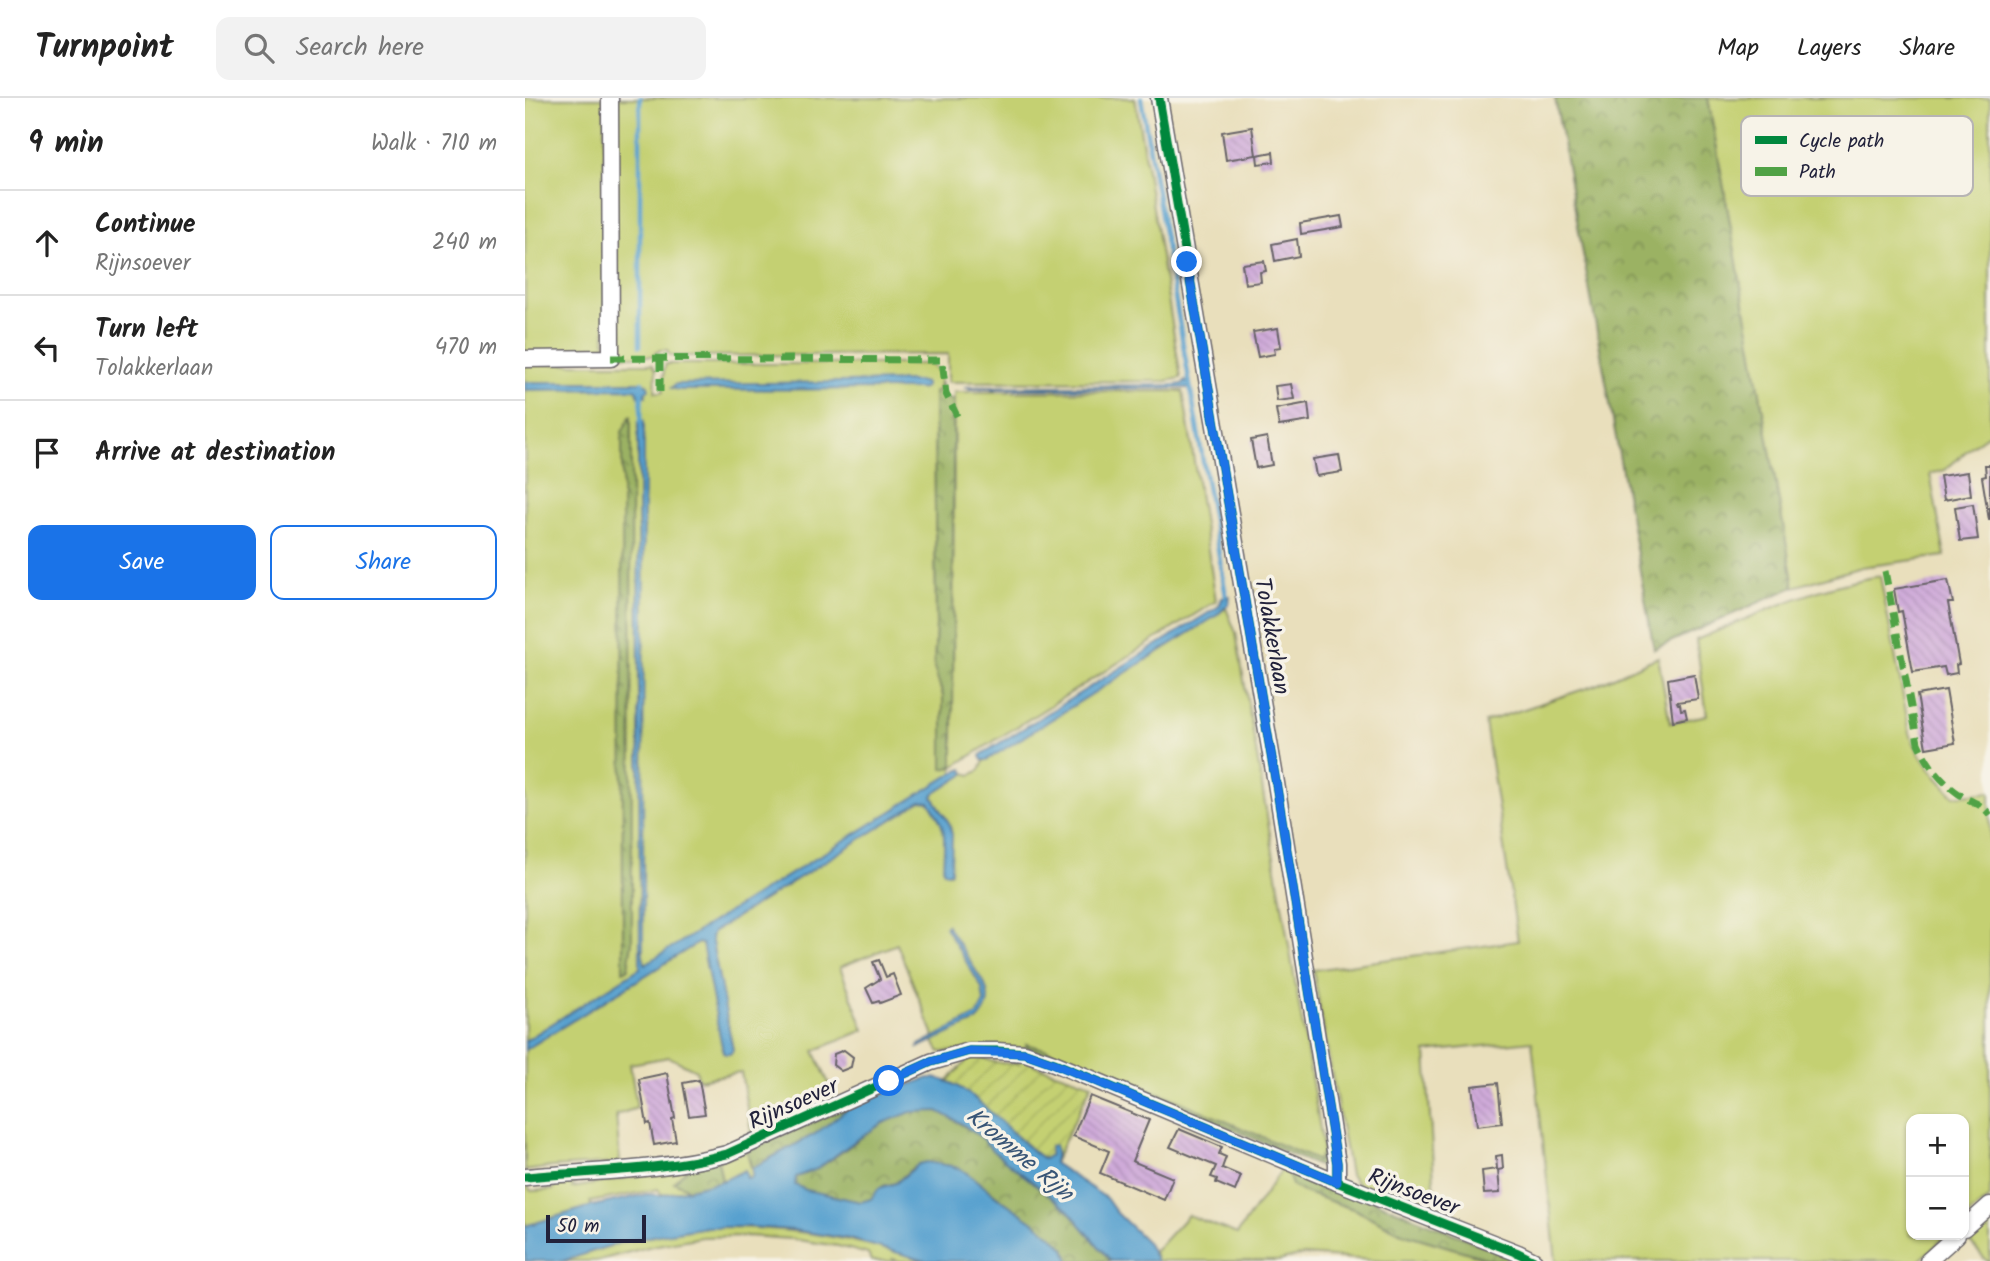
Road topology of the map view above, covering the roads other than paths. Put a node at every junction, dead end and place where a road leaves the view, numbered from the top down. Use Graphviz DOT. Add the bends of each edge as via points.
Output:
graph roads {
  1 [pos="610,98"];
  2 [pos="1160,98"];
  3 [pos="525,359"];
  4 [pos="525,1177"];
  5 [pos="1337,1182"];
  6 [pos="1990,1205"];
  7 [pos="1969,1224"];
  8 [pos="1951,1240"];
  9 [pos="1534,1261"];
  10 [pos="1928,1261"];
  1 -- 3 [label="street" via="611,358"];
  2 -- 5 [label="street, Tolakkerlaan" via="1280,810"];
  4 -- 5 [label="street, Rijnsoever" via="652,1168 727,1154 931,1062 978,1051 1025,1053 1053,1063"];
  5 -- 9 [label="street, Rijnsoever"];
  6 -- 7 [label="street"];
  8 -- 10 [label="street"];
}
